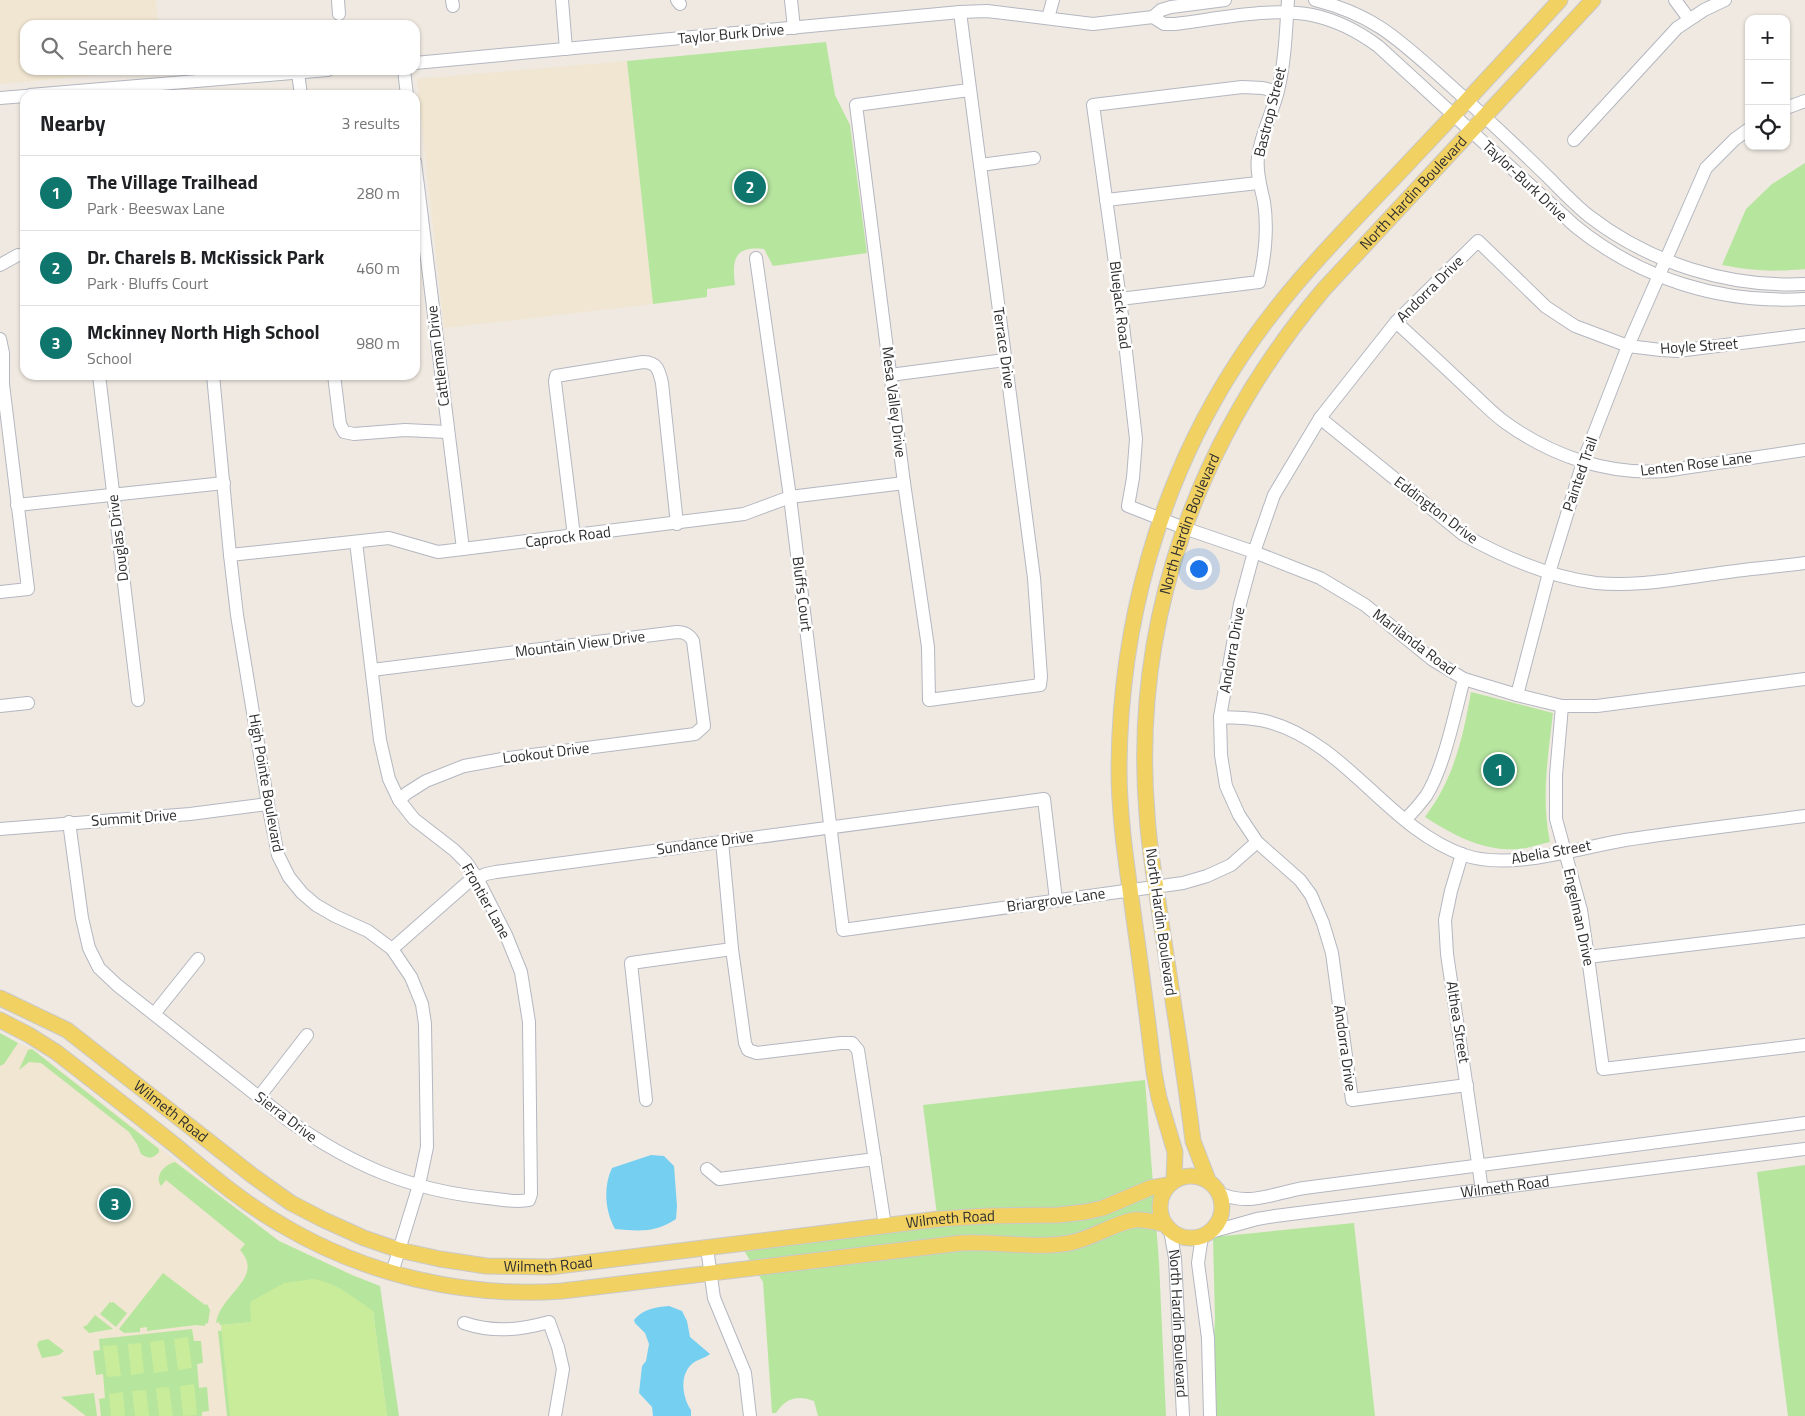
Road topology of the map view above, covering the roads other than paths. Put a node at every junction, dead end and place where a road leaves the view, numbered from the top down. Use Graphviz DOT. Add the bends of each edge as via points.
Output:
graph roads {
  1 [pos="338,0"];
  2 [pos="562,0"];
  3 [pos="791,0"];
  4 [pos="1053,0"];
  5 [pos="1225,0"];
  6 [pos="1315,0"];
  7 [pos="1560,0"];
  8 [pos="1593,0"];
  9 [pos="1675,0"];
  10 [pos="1725,0"];
  11 [pos="1288,6"];
  12 [pos="960,12"];
  13 [pos="339,14"];
  14 [pos="1153,17"];
  15 [pos="1048,18"];
  16 [pos="1689,19"];
  17 [pos="794,28"];
  18 [pos="566,49"];
  19 [pos="420,63"];
  20 [pos="263,75"];
  21 [pos="298,75"];
  22 [pos="405,75"];
  23 [pos="181,82"];
  24 [pos="167,89"];
  25 [pos="142,90"];
  26 [pos="182,90"];
  27 [pos="300,90"];
  28 [pos="406,90"];
  29 [pos="969,90"];
  30 [pos="1278,92"];
  31 [pos="20,96"];
  32 [pos="0,98"];
  33 [pos="1467,101"];
  34 [pos="1805,101"];
  35 [pos="1790,107"];
  36 [pos="1454,116"];
  37 [pos="1484,117"];
  38 [pos="1472,131"];
  39 [pos="1745,132"];
  40 [pos="1574,140"];
  41 [pos="1034,158"];
  42 [pos="980,165"];
  43 [pos="1258,182"];
  44 [pos="1106,200"];
  45 [pos="420,203"];
  46 [pos="1478,241"];
  47 [pos="18,256"];
  48 [pos="756,258"];
  49 [pos="1666,260"];
  50 [pos="0,265"];
  51 [pos="1658,276"];
  52 [pos="1805,284"];
  53 [pos="1120,299"];
  54 [pos="1805,299"];
  55 [pos="1396,322"];
  56 [pos="1805,335"];
  57 [pos="0,340"];
  58 [pos="1628,346"];
  59 [pos="1005,360"];
  60 [pos="1,366"];
  61 [pos="890,376"];
  62 [pos="99,380"];
  63 [pos="214,380"];
  64 [pos="335,380"];
  65 [pos="1320,418"];
  66 [pos="448,432"];
  67 [pos="1805,450"];
  68 [pos="1583,462"];
  69 [pos="224,483"];
  70 [pos="904,483"];
  71 [pos="113,494"];
  72 [pos="790,497"];
  73 [pos="18,505"];
  74 [pos="1128,506"];
  75 [pos="1161,520"];
  76 [pos="677,524"];
  77 [pos="1184,528"];
  78 [pos="574,536"];
  79 [pos="356,542"];
  80 [pos="463,549"];
  81 [pos="1254,552"];
  82 [pos="230,555"];
  83 [pos="1805,563"];
  84 [pos="1549,572"];
  85 [pos="0,592"];
  86 [pos="372,670"];
  87 [pos="1464,678"];
  88 [pos="1805,679"];
  89 [pos="1517,695"];
  90 [pos="138,700"];
  91 [pos="929,700"];
  92 [pos="28,703"];
  93 [pos="0,706"];
  94 [pos="1562,706"];
  95 [pos="1220,717"];
  96 [pos="700,731"];
  97 [pos="399,800"];
  98 [pos="268,804"];
  99 [pos="1805,816"];
  100 [pos="1406,819"];
  101 [pos="70,822"];
  102 [pos="831,826"];
  103 [pos="0,829"];
  104 [pos="722,841"];
  105 [pos="1258,842"];
  106 [pos="1564,852"];
  107 [pos="1462,854"];
  108 [pos="477,878"];
  109 [pos="1156,886"];
  110 [pos="1130,890"];
  111 [pos="1056,900"];
  112 [pos="843,930"];
  113 [pos="1805,931"];
  114 [pos="392,949"];
  115 [pos="732,949"];
  116 [pos="1588,956"];
  117 [pos="198,959"];
  118 [pos="0,998"];
  119 [pos="154,1014"];
  120 [pos="0,1020"];
  121 [pos="307,1034"];
  122 [pos="1178,1039"];
  123 [pos="1151,1043"];
  124 [pos="1805,1045"];
  125 [pos="1467,1085"];
  126 [pos="259,1097"];
  127 [pos="646,1100"];
  128 [pos="1805,1123"];
  129 [pos="191,1127"];
  130 [pos="175,1146"];
  131 [pos="1805,1149"];
  132 [pos="875,1159"];
  133 [pos="1478,1165"];
  134 [pos="707,1170"];
  135 [pos="1208,1180"];
  136 [pos="1171,1183"];
  137 [pos="419,1185"];
  138 [pos="1482,1190"];
  139 [pos="1219,1193"];
  140 [pos="529,1200"];
  141 [pos="885,1226"];
  142 [pos="1167,1227"];
  143 [pos="1204,1235"];
  144 [pos="707,1248"];
  145 [pos="399,1250"];
  146 [pos="392,1273"];
  147 [pos="710,1273"];
  148 [pos="464,1323"];
  149 [pos="555,1416"];
  150 [pos="750,1416"];
  151 [pos="1183,1416"];
  152 [pos="1210,1416"];
  1 -- 13 [label="street"];
  2 -- 18 [label="street"];
  3 -- 17 [label="street"];
  4 -- 15 [label="street"];
  5 -- 14 [label="street, Taylor-Burk Drive" via="1171,7"];
  6 -- 33 [label="street, Taylor-Burk Drive" via="1353,12 1387,31"];
  7 -- 33 [label="main road, North Hardin Boulevard"];
  8 -- 37 [label="main road, North Hardin Boulevard"];
  9 -- 16 [label="street"];
  10 -- 16 [label="street"];
  11 -- 14 [label="street, Taylor-Burk Drive" via="1272,12 1175,24 1164,24"];
  11 -- 30 [label="street, Bastrop Street"];
  11 -- 36 [label="street, Taylor-Burk Drive" via="1361,34"];
  12 -- 15 [label="street, Taylor Burk Drive" via="987,11"];
  12 -- 17 [label="street, Taylor Burk Drive"];
  12 -- 29 [label="street, Terrace Drive"];
  14 -- 15 [label="street, Taylor-Burk Drive" via="1093,24"];
  16 -- 40 [label="street"];
  17 -- 18 [label="street, Taylor Burk Drive"];
  18 -- 19 [label="street, Taylor Burk Drive"];
  20 -- 23 [label="street"];
  21 -- 27 [label="street"];
  22 -- 28 [label="street"];
  23 -- 24 [label="street"];
  23 -- 26 [label="street"];
  24 -- 25 [label="street"];
  29 -- 42 [label="street, Terrace Drive"];
  29 -- 61 [label="street, Mesa Valley Drive" via="856,105"];
  30 -- 43 [label="street, Bastrop Street" via="1262,137"];
  30 -- 44 [label="street, Bluejack Road" via="1242,87 1094,105"];
  31 -- 32 [label="street"];
  33 -- 36 [label="main road, North Hardin Boulevard"];
  33 -- 37 [label="street, Taylor-Burk Drive"];
  34 -- 35 [label="street"];
  36 -- 38 [label="street, Taylor-Burk Drive"];
  36 -- 75 [label="main road, North Hardin Boulevard" via="1305,273 1273,312 1210,409 1186,456"];
  37 -- 38 [label="main road, North Hardin Boulevard"];
  37 -- 49 [label="street, Taylor-Burk Drive" via="1588,216 1630,244"];
  38 -- 51 [label="street, Taylor-Burk Drive" via="1589,237"];
  38 -- 77 [label="main road, North Hardin Boulevard" via="1324,289 1285,337 1226,432"];
  39 -- 49 [label="street, Painted Trail" via="1706,168"];
  41 -- 42 [label="street"];
  42 -- 59 [label="street, Terrace Drive"];
  43 -- 44 [label="street"];
  43 -- 53 [label="street, Bastrop Street" via="1264,203 1265,233 1259,282"];
  44 -- 53 [label="street, Bluejack Road"];
  45 -- 66 [label="street, Cattleman Drive"];
  46 -- 55 [label="street, Andorra Drive"];
  46 -- 58 [label="street, Hoyle Street" via="1546,307 1575,326"];
  47 -- 50 [label="street"];
  48 -- 72 [label="street, Bluffs Court"];
  49 -- 51 [label="street, Painted Trail"];
  49 -- 52 [label="street, Taylor-Burk Drive" via="1738,281"];
  51 -- 54 [label="street, Taylor-Burk Drive" via="1701,290 1741,297"];
  51 -- 58 [label="street, Painted Trail"];
  53 -- 74 [label="street, Bluejack Road" via="1136,438"];
  55 -- 65 [label="street, Andorra Drive"];
  55 -- 68 [label="street, Lenten Rose Lane" via="1505,423 1546,448"];
  56 -- 58 [label="street, Hoyle Street" via="1677,351"];
  57 -- 60 [label="street"];
  58 -- 68 [label="street, Painted Trail"];
  59 -- 61 [label="street"];
  59 -- 91 [label="street, Terrace Drive" via="1034,578 1040,685"];
  60 -- 73 [label="street"];
  61 -- 70 [label="street, Mesa Valley Drive"];
  62 -- 71 [label="street, Douglas Drive"];
  63 -- 69 [label="street, High Pointe Boulevard"];
  64 -- 66 [label="street" via="340,424 344,432"];
  65 -- 81 [label="street, Andorra Drive" via="1274,496"];
  65 -- 84 [label="street, Eddington Drive" via="1464,535 1490,550"];
  66 -- 80 [label="street, Cattleman Drive"];
  67 -- 68 [label="street, Lenten Rose Lane" via="1641,472"];
  68 -- 84 [label="street, Painted Trail"];
  69 -- 71 [label="street"];
  69 -- 82 [label="street, High Pointe Boulevard"];
  70 -- 72 [label="street, Caprock Road"];
  70 -- 91 [label="street, Mesa Valley Drive" via="928,647"];
  71 -- 73 [label="street"];
  71 -- 90 [label="street, Douglas Drive"];
  72 -- 76 [label="street, Caprock Road" via="744,514"];
  72 -- 102 [label="street, Bluffs Court"];
  73 -- 85 [label="street" via="28,589"];
  74 -- 75 [label="street, Marilanda Road"];
  75 -- 77 [label="street, Marilanda Road"];
  75 -- 110 [label="main road, North Hardin Boulevard" via="1144,571 1122,698 1120,791"];
  76 -- 78 [label="street, Caprock Road"];
  76 -- 78 [label="street" via="662,383 657,367 643,362 556,376"];
  77 -- 81 [label="street, Marilanda Road"];
  77 -- 109 [label="main road, North Hardin Boulevard" via="1160,616 1148,696 1146,797"];
  78 -- 80 [label="street, Caprock Road"];
  79 -- 80 [label="street, Caprock Road" via="389,538 438,552"];
  79 -- 82 [label="street, Caprock Road"];
  79 -- 86 [label="street, Frontier Lane"];
  81 -- 87 [label="street, Marilanda Road" via="1320,578 1365,605 1433,660"];
  81 -- 95 [label="street, Andorra Drive" via="1240,604"];
  82 -- 98 [label="street, High Pointe Boulevard"];
  83 -- 84 [label="street, Eddington Drive" via="1627,584 1596,583"];
  84 -- 89 [label="street, Painted Trail"];
  86 -- 96 [label="street, Mountain View Drive" via="683,632 693,641 704,726"];
  86 -- 97 [label="street, Frontier Lane" via="384,762 388,779"];
  87 -- 89 [label="street, Marilanda Road"];
  87 -- 100 [label="street" via="1434,781"];
  88 -- 94 [label="street, Marilanda Road" via="1596,706"];
  89 -- 94 [label="street, Marilanda Road"];
  92 -- 93 [label="street"];
  94 -- 106 [label="street, Engelman Drive" via="1556,819"];
  95 -- 100 [label="street, Abelia Street" via="1268,721 1292,731 1326,750"];
  95 -- 105 [label="street, Andorra Drive" via="1226,786 1239,815"];
  96 -- 97 [label="street, Lookout Drive" via="689,736 464,766 426,781"];
  97 -- 108 [label="street, Frontier Lane" via="414,819 460,855"];
  98 -- 101 [label="street, Summit Drive" via="190,814"];
  98 -- 114 [label="street, High Pointe Boulevard" via="278,855 296,886 316,905 368,931"];
  99 -- 106 [label="street, Abelia Street" via="1640,838"];
  100 -- 107 [label="street, Abelia Street" via="1427,836"];
  101 -- 103 [label="street, Summit Drive"];
  101 -- 119 [label="street, Sierra Drive" via="82,918 94,960 105,975"];
  102 -- 104 [label="street, Sundance Drive"];
  102 -- 111 [label="street, Sundance Drive" via="1044,799"];
  102 -- 112 [label="street, Bluffs Court"];
  104 -- 108 [label="street, Sundance Drive" via="510,869"];
  104 -- 115 [label="street"];
  105 -- 109 [label="street, Briargrove Lane" via="1231,865 1207,876"];
  105 -- 125 [label="street, Andorra Drive" via="1300,880 1323,922 1332,952 1352,1100"];
  106 -- 107 [label="street, Abelia Street" via="1503,860"];
  106 -- 116 [label="street, Engelman Drive" via="1581,910"];
  107 -- 125 [label="street, Althea Street" via="1446,920 1447,954"];
  108 -- 114 [label="street, Sundance Drive" via="452,895"];
  108 -- 140 [label="street, Frontier Lane" via="521,972 529,1022"];
  109 -- 110 [label="street, Briargrove Lane"];
  109 -- 122 [label="main road, North Hardin Boulevard"];
  110 -- 111 [label="street, Briargrove Lane"];
  110 -- 123 [label="main road, North Hardin Boulevard"];
  111 -- 112 [label="street, Briargrove Lane"];
  113 -- 116 [label="street"];
  114 -- 137 [label="street, High Pointe Boulevard" via="411,977 423,1012 427,1137"];
  115 -- 127 [label="street" via="631,963"];
  115 -- 132 [label="street" via="748,1050 757,1053 841,1043 852,1043 858,1050"];
  116 -- 124 [label="street, Engelman Drive" via="1602,1069"];
  117 -- 119 [label="street"];
  118 -- 129 [label="main road, Wilmeth Road" via="67,1030"];
  119 -- 126 [label="street, Sierra Drive"];
  120 -- 130 [label="main road, Wilmeth Road" via="56,1052"];
  121 -- 126 [label="street"];
  122 -- 123 [label="main road"];
  122 -- 135 [label="main road, North Hardin Boulevard" via="1193,1141"];
  123 -- 136 [label="main road, North Hardin Boulevard" via="1160,1098 1176,1152"];
  125 -- 133 [label="street, Althea Street"];
  126 -- 137 [label="street, Sierra Drive" via="317,1141 342,1155 373,1170"];
  128 -- 133 [label="street, Wilmeth Road"];
  129 -- 130 [label="main road"];
  129 -- 145 [label="main road, Wilmeth Road" via="291,1202 344,1230"];
  130 -- 146 [label="main road, Wilmeth Road" via="229,1190 282,1226 333,1252"];
  131 -- 138 [label="street, Wilmeth Road"];
  132 -- 134 [label="street" via="719,1179"];
  132 -- 141 [label="street"];
  133 -- 138 [label="street, Althea Street"];
  133 -- 139 [label="street, Wilmeth Road" via="1304,1188 1246,1200"];
  135 -- 136 [label="main road" via="1189,1175"];
  135 -- 139 [label="main road"];
  136 -- 141 [label="main road, Wilmeth Road" via="1085,1212 970,1216"];
  136 -- 142 [label="main road" via="1162,1193 1159,1205"];
  137 -- 140 [label="street, Sierra Drive" via="476,1197"];
  137 -- 145 [label="street, High Pointe Boulevard"];
  138 -- 143 [label="street, Wilmeth Road" via="1275,1216"];
  139 -- 143 [label="main road" via="1221,1215 1215,1227"];
  141 -- 144 [label="main road, Wilmeth Road"];
  142 -- 143 [label="main road" via="1186,1238"];
  142 -- 147 [label="main road, Wilmeth Road" via="1135,1220 1069,1243 961,1243"];
  142 -- 151 [label="street, North Hardin Boulevard" via="1175,1258"];
  143 -- 152 [label="street, North Hardin Boulevard" via="1198,1274 1208,1338"];
  144 -- 145 [label="main road, Wilmeth Road" via="529,1268 463,1263"];
  144 -- 147 [label="street"];
  145 -- 146 [label="street, High Pointe Boulevard"];
  146 -- 147 [label="main road, Wilmeth Road" via="469,1289 530,1293"];
  147 -- 150 [label="street" via="716,1305 745,1373"];
  148 -- 149 [label="street" via="505,1330 549,1322 563,1370"];
}
